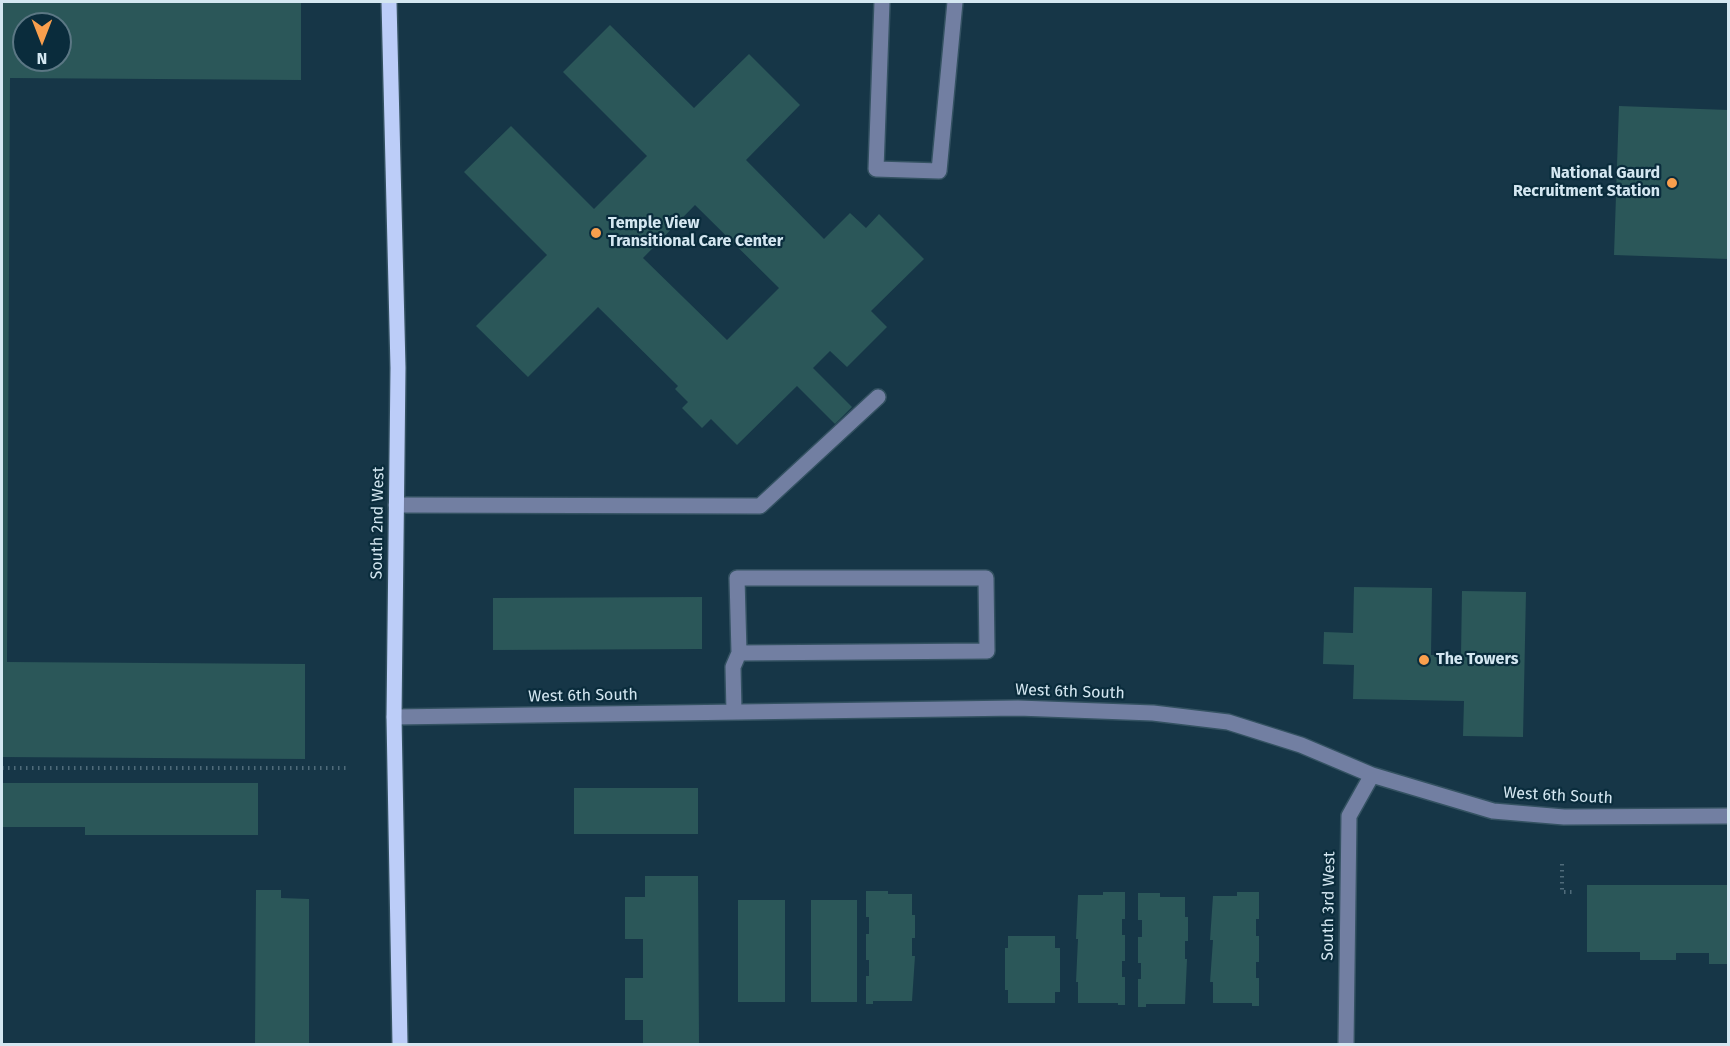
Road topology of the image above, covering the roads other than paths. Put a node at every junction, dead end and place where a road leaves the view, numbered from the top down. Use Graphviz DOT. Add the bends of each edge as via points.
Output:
graph roads {
  1 [pos="388,2"];
  2 [pos="882,2"];
  3 [pos="955,2"];
  4 [pos="878,398"];
  5 [pos="396,505"];
  6 [pos="739,653"];
  7 [pos="734,712"];
  8 [pos="394,717"];
  9 [pos="1372,775"];
  10 [pos="1728,816"];
  11 [pos="400,1044"];
  12 [pos="1346,1044"];
  1 -- 5 [label="main road, South 2nd West" via="398,368"];
  2 -- 3 [label="street" via="876,169 939,171"];
  4 -- 5 [label="street" via="760,506"];
  5 -- 8 [label="main road, South 2nd West"];
  6 -- 6 [label="street" via="737,578 986,578 987,651"];
  6 -- 7 [label="street" via="733,667"];
  7 -- 8 [label="street, West 6th South"];
  7 -- 9 [label="street, West 6th South" via="1018,708 1153,713 1228,722"];
  8 -- 11 [label="main road, South 2nd West"];
  9 -- 10 [label="street, West 6th South" via="1493,810 1564,817"];
  9 -- 12 [label="street, South 3rd West" via="1349,816"];
}
